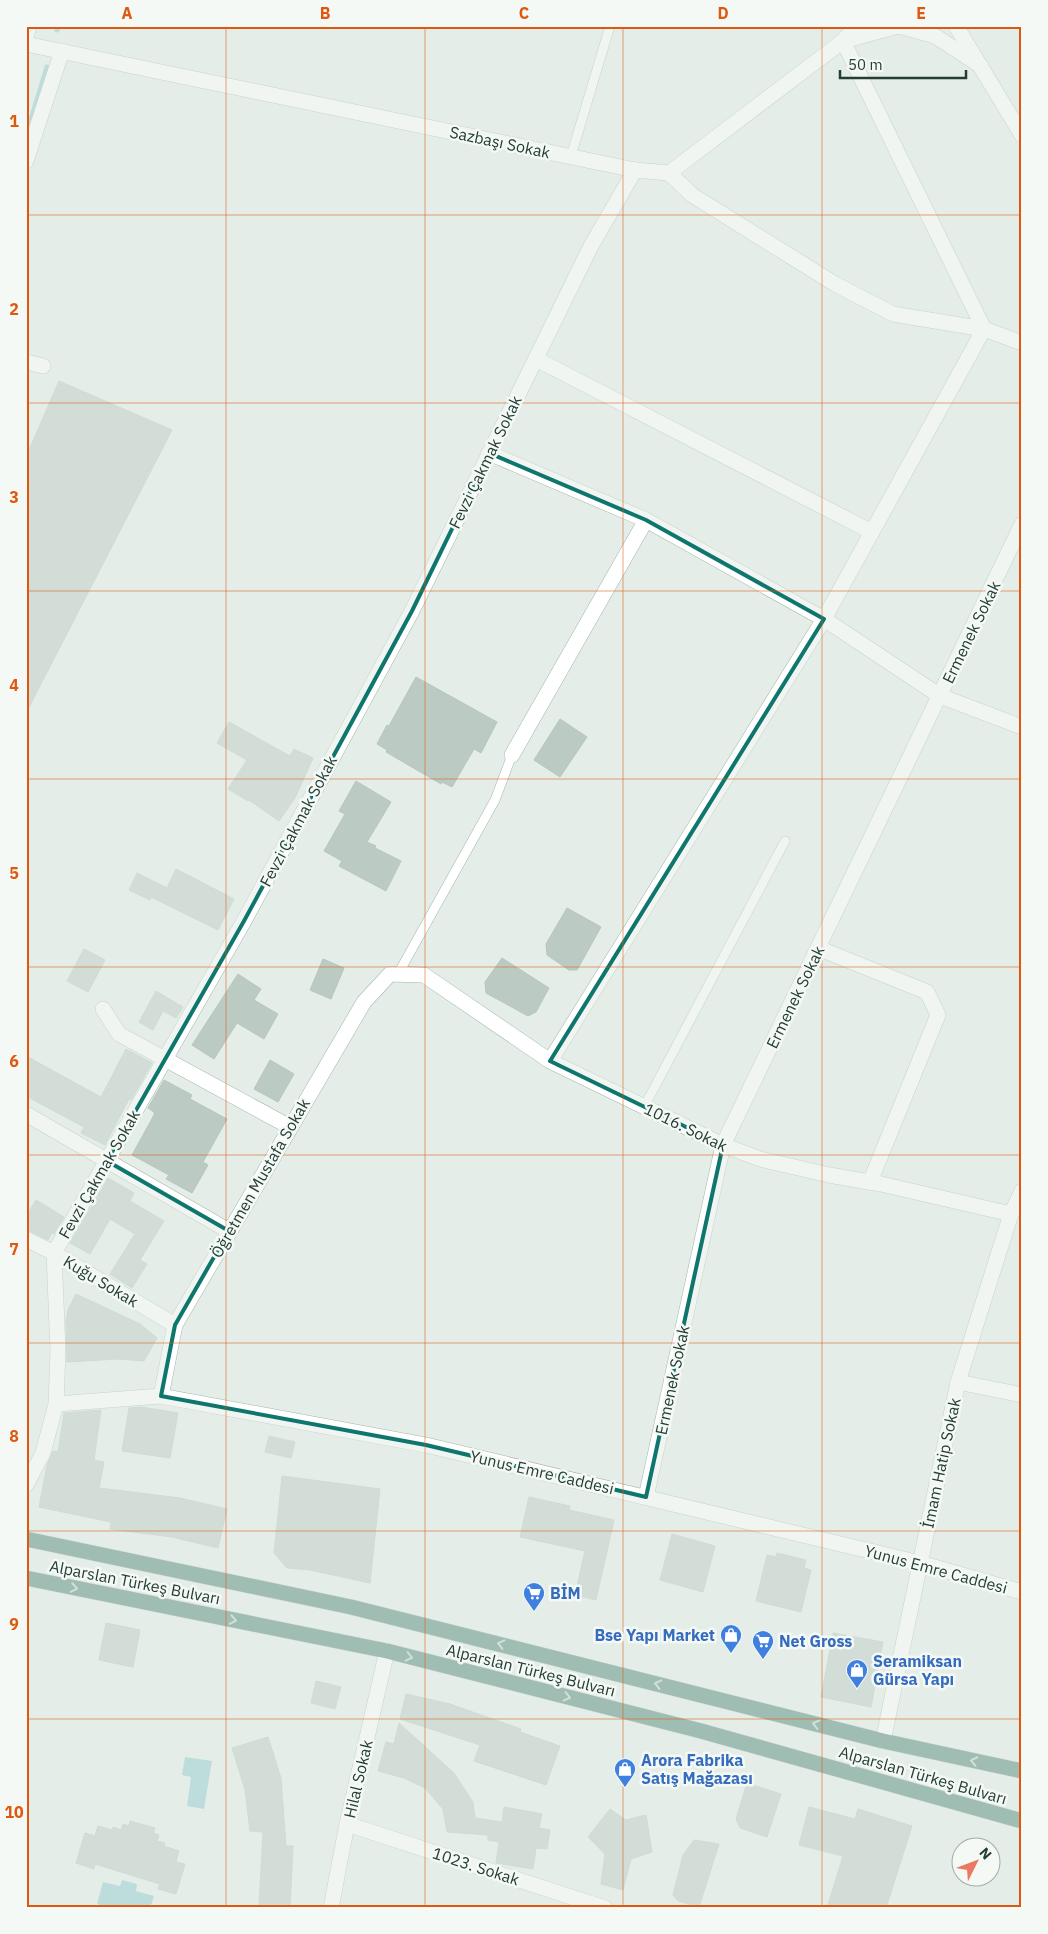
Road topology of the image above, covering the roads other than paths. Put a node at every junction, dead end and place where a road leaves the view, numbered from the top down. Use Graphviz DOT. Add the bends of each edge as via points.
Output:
graph roads {
  1 [pos="29,26"];
  2 [pos="610,26"];
  3 [pos="856,26"];
  4 [pos="899,26"];
  5 [pos="956,26"];
  6 [pos="26,37"];
  7 [pos="843,41"];
  8 [pos="26,44"];
  9 [pos="62,52"];
  10 [pos="981,66"];
  11 [pos="1022,135"];
  12 [pos="570,156"];
  13 [pos="26,161"];
  14 [pos="635,170"];
  15 [pos="669,173"];
  16 [pos="984,329"];
  17 [pos="1022,343"];
  18 [pos="536,359"];
  19 [pos="26,362"];
  20 [pos="43,366"];
  21 [pos="489,453"];
  22 [pos="646,520"];
  23 [pos="1021,530"];
  24 [pos="872,532"];
  25 [pos="824,618"];
  26 [pos="940,696"];
  27 [pos="1022,727"];
  28 [pos="512,755"];
  29 [pos="785,841"];
  30 [pos="818,948"];
  31 [pos="394,974"];
  32 [pos="103,1009"];
  33 [pos="165,1059"];
  34 [pos="550,1061"];
  35 [pos="644,1107"];
  36 [pos="26,1114"];
  37 [pos="290,1128"];
  38 [pos="723,1146"];
  39 [pos="107,1161"];
  40 [pos="870,1182"];
  41 [pos="1022,1190"];
  42 [pos="1011,1214"];
  43 [pos="229,1231"];
  44 [pos="26,1239"];
  45 [pos="54,1253"];
  46 [pos="175,1325"];
  47 [pos="958,1382"];
  48 [pos="1022,1395"];
  49 [pos="160,1396"];
  50 [pos="56,1404"];
  51 [pos="26,1485"];
  52 [pos="646,1497"];
  53 [pos="26,1539"];
  54 [pos="920,1564"];
  55 [pos="26,1578"];
  56 [pos="1022,1592"];
  57 [pos="387,1651"];
  58 [pos="882,1741"];
  59 [pos="1022,1771"];
  60 [pos="1022,1821"];
  61 [pos="347,1824"];
  62 [pos="330,1908"];
  63 [pos="605,1908"];
  1 -- 6 [label="street"];
  2 -- 12 [label="lane"];
  3 -- 7 [label="street"];
  4 -- 7 [label="street"];
  4 -- 10 [label="street" via="935,36"];
  5 -- 10 [label="street"];
  7 -- 15 [label="street"];
  7 -- 16 [label="street"];
  8 -- 9 [label="street, Sazbaşı Sokak"];
  9 -- 12 [label="street, Sazbaşı Sokak"];
  9 -- 13 [label="street"];
  10 -- 11 [label="street"];
  12 -- 14 [label="street, Sazbaşı Sokak"];
  14 -- 15 [label="street, Sazbaşı Sokak"];
  14 -- 18 [label="street, Fevzi Çakmak Sokak" via="591,246"];
  15 -- 16 [label="street" via="701,200 835,284 893,314"];
  16 -- 17 [label="street"];
  16 -- 24 [label="street"];
  18 -- 21 [label="street, Fevzi Çakmak Sokak"];
  18 -- 24 [label="street"];
  19 -- 20 [label="street"];
  21 -- 22 [label="street"];
  21 -- 33 [label="street, Fevzi Çakmak Sokak" via="412,611 244,921"];
  22 -- 25 [label="street"];
  22 -- 28 [label="street"];
  23 -- 26 [label="street, Ermenek Sokak"];
  24 -- 25 [label="street"];
  25 -- 26 [label="street"];
  25 -- 34 [label="street"];
  26 -- 27 [label="street"];
  26 -- 30 [label="street, Ermenek Sokak"];
  28 -- 31 [label="lane" via="495,800"];
  29 -- 35 [label="lane"];
  30 -- 38 [label="street, Ermenek Sokak"];
  30 -- 40 [label="street" via="927,992 938,1015"];
  31 -- 34 [label="street, 1016. Sokak" via="424,975"];
  31 -- 37 [label="street, Öğretmen Mustafa Sokak" via="364,1002"];
  32 -- 33 [label="street" via="119,1034"];
  33 -- 37 [label="street"];
  33 -- 39 [label="street, Fevzi Çakmak Sokak"];
  34 -- 35 [label="street, 1016. Sokak"];
  35 -- 38 [label="street, 1016. Sokak"];
  36 -- 39 [label="street"];
  37 -- 43 [label="street, Öğretmen Mustafa Sokak"];
  38 -- 40 [label="street, 1016. Sokak" via="760,1159"];
  38 -- 52 [label="street, Ermenek Sokak"];
  39 -- 43 [label="street"];
  39 -- 45 [label="street, Fevzi Çakmak Sokak"];
  40 -- 42 [label="street, 1016. Sokak"];
  41 -- 42 [label="street, İmam Hatip Sokak"];
  42 -- 47 [label="street, İmam Hatip Sokak"];
  43 -- 46 [label="street, Öğretmen Mustafa Sokak"];
  44 -- 45 [label="street, Kuğu Sokak"];
  45 -- 46 [label="street, Kuğu Sokak"];
  45 -- 50 [label="street, Fevzi Çakmak Sokak" via="58,1352"];
  46 -- 49 [label="street, Öğretmen Mustafa Sokak"];
  47 -- 48 [label="street"];
  47 -- 54 [label="street, İmam Hatip Sokak"];
  49 -- 50 [label="street, Yunus Emre Caddesi"];
  49 -- 52 [label="street, Yunus Emre Caddesi" via="426,1445"];
  50 -- 51 [label="street, Fevzi Çakmak Sokak" via="43,1453"];
  52 -- 54 [label="street, Yunus Emre Caddesi"];
  58 -- 53 [label="highway, Alparslan Türkeş Bulvarı, one-way" via="351,1607"];
  54 -- 56 [label="street, Yunus Emre Caddesi"];
  54 -- 58 [label="street, İmam Hatip Sokak"];
  55 -- 57 [label="highway, Alparslan Türkeş Bulvarı, one-way"];
  57 -- 60 [label="highway, Alparslan Türkeş Bulvarı, one-way" via="701,1731"];
  57 -- 61 [label="street, Hilal Sokak"];
  59 -- 58 [label="highway, Alparslan Türkeş Bulvarı, one-way"];
  61 -- 62 [label="street, Hilal Sokak"];
  61 -- 63 [label="street, 1023. Sokak"];
}
